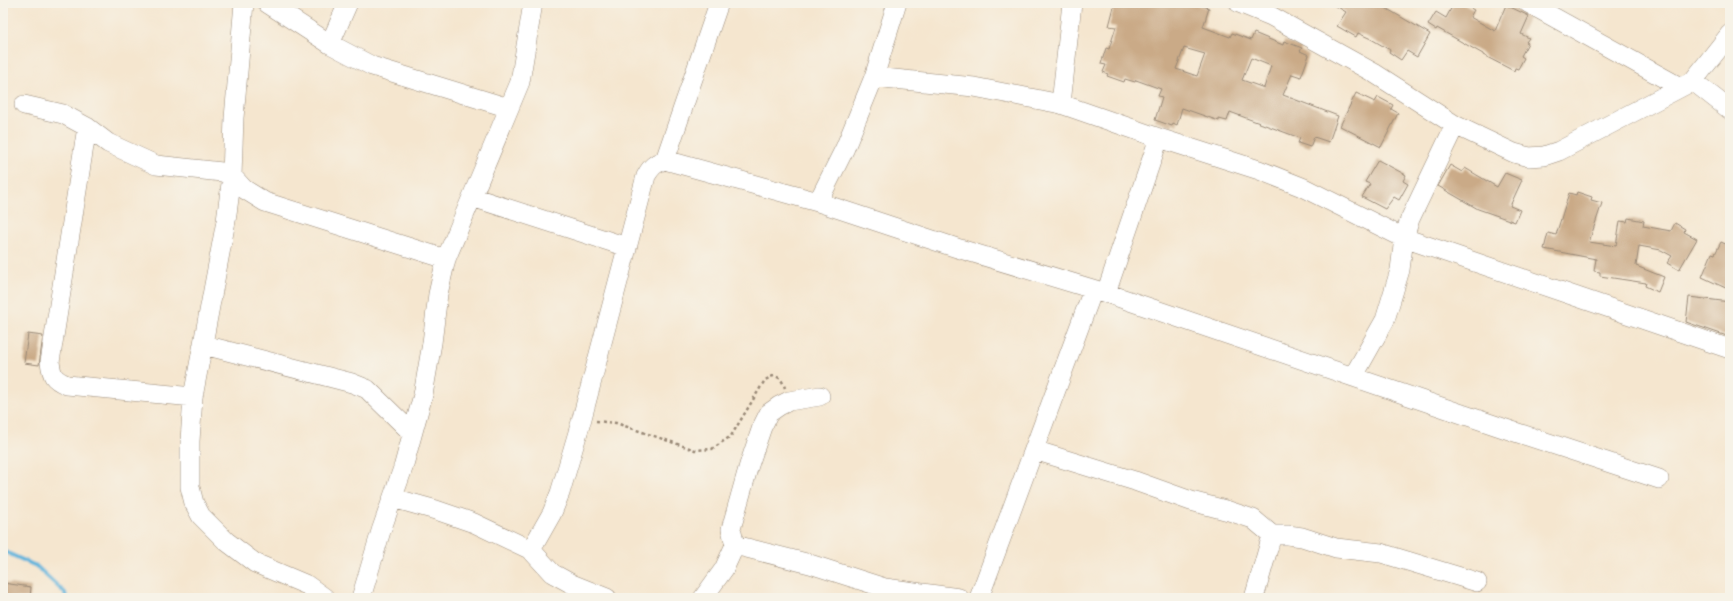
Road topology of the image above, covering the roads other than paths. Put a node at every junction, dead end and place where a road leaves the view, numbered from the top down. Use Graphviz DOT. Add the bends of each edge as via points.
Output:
graph roads {
  1 [pos="244,3"];
  2 [pos="267,3"];
  3 [pos="348,3"];
  4 [pos="533,3"];
  5 [pos="719,3"];
  6 [pos="897,3"];
  7 [pos="1072,3"];
  8 [pos="1239,3"];
  9 [pos="1528,3"];
  10 [pos="1730,34"];
  11 [pos="330,44"];
  12 [pos="874,77"];
  13 [pos="1686,84"];
  14 [pos="1061,104"];
  15 [pos="24,105"];
  16 [pos="509,108"];
  17 [pos="1730,110"];
  18 [pos="1455,125"];
  19 [pos="87,128"];
  20 [pos="1159,138"];
  21 [pos="665,160"];
  22 [pos="232,176"];
  23 [pos="472,198"];
  24 [pos="818,202"];
  25 [pos="1404,238"];
  26 [pos="627,247"];
  27 [pos="446,259"];
  28 [pos="1100,292"];
  29 [pos="204,345"];
  30 [pos="1730,349"];
  31 [pos="1353,377"];
  32 [pos="820,396"];
  33 [pos="193,397"];
  34 [pos="412,433"];
  35 [pos="1034,450"];
  36 [pos="1660,479"];
  37 [pos="393,498"];
  38 [pos="1272,535"];
  39 [pos="735,545"];
  40 [pos="531,550"];
  41 [pos="1477,582"];
  42 [pos="885,593"];
  43 [pos="325,598"];
  44 [pos="361,598"];
  45 [pos="607,598"];
  46 [pos="703,598"];
  47 [pos="959,598"];
  48 [pos="979,598"];
  49 [pos="1254,598"];
  1 -- 22 [label="street" via="234,118"];
  2 -- 11 [label="street"];
  3 -- 11 [label="street"];
  4 -- 16 [label="street" via="520,82"];
  5 -- 21 [label="street"];
  6 -- 12 [label="street"];
  7 -- 14 [label="street"];
  8 -- 18 [label="street" via="1271,16 1374,73"];
  9 -- 13 [label="street"];
  10 -- 13 [label="street"];
  11 -- 16 [label="street" via="372,66"];
  12 -- 14 [label="street" via="974,87"];
  12 -- 24 [label="street" via="846,148"];
  13 -- 17 [label="street"];
  13 -- 18 [label="street" via="1559,151 1544,156 1514,153"];
  14 -- 20 [label="street"];
  15 -- 19 [label="street" via="63,114"];
  16 -- 23 [label="street"];
  18 -- 25 [label="street" via="1410,219"];
  19 -- 22 [label="street" via="108,143 156,165 212,170"];
  19 -- 33 [label="street" via="50,362 52,373 56,380 66,384"];
  20 -- 25 [label="street" via="1259,170 1302,187"];
  20 -- 28 [label="street"];
  21 -- 24 [label="street"];
  21 -- 26 [label="street" via="656,163 646,176"];
  22 -- 27 [label="street" via="265,202"];
  22 -- 29 [label="street"];
  23 -- 26 [label="street"];
  23 -- 27 [label="street"];
  24 -- 28 [label="street"];
  25 -- 30 [label="street"];
  25 -- 31 [label="street" via="1400,270 1385,320"];
  26 -- 40 [label="street" via="560,493"];
  27 -- 34 [label="street" via="438,294 423,395"];
  28 -- 31 [label="street"];
  28 -- 35 [label="street"];
  29 -- 33 [label="street"];
  29 -- 34 [label="street" via="367,389"];
  31 -- 36 [label="street"];
  32 -- 39 [label="street" via="788,401 767,418 749,465 731,529"];
  33 -- 43 [label="street" via="190,487 201,516 255,564 307,585"];
  34 -- 37 [label="street"];
  35 -- 38 [label="street" via="1253,519"];
  35 -- 48 [label="street"];
  37 -- 40 [label="street" via="474,523"];
  37 -- 44 [label="street"];
  38 -- 41 [label="street" via="1302,537 1336,548 1381,553"];
  38 -- 49 [label="street"];
  39 -- 42 [label="street" via="810,564"];
  39 -- 46 [label="street" via="724,569"];
  40 -- 45 [label="street" via="552,573"];
  42 -- 47 [label="street"];
}
